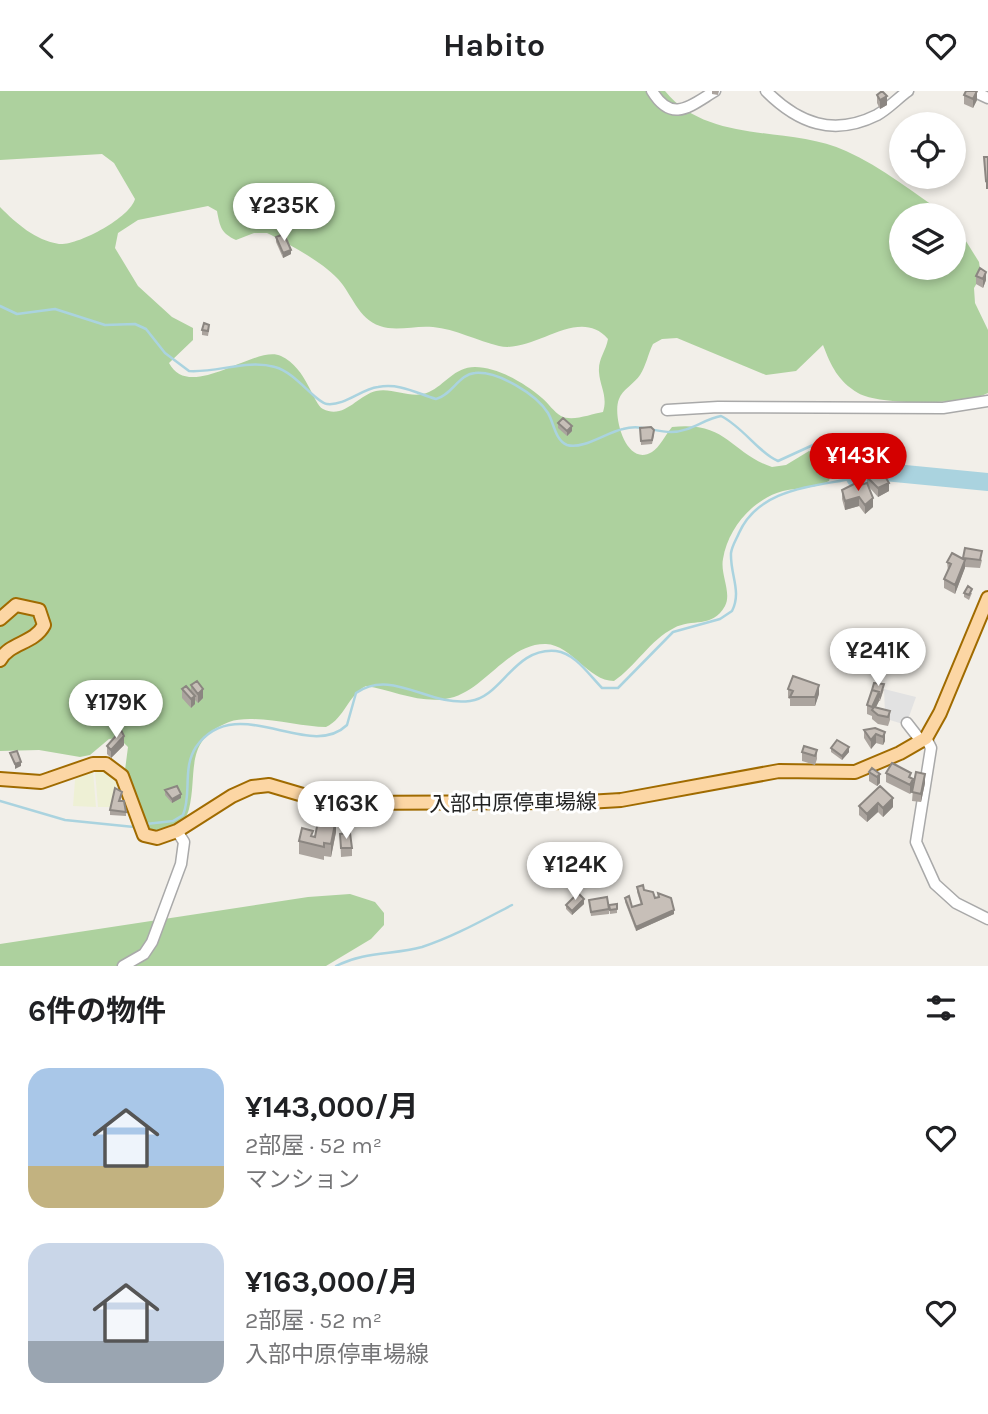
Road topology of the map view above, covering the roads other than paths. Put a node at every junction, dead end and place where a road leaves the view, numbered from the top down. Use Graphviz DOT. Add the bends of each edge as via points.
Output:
graph roads {
  1 [pos="652,91"];
  2 [pos="715,91"];
  3 [pos="766,91"];
  4 [pos="908,91"];
  5 [pos="973,91"];
  6 [pos="988,98"];
  7 [pos="988,401"];
  8 [pos="667,410"];
  9 [pos="988,597"];
  10 [pos="0,619"];
  11 [pos="0,660"];
  12 [pos="907,723"];
  13 [pos="923,740"];
  14 [pos="0,779"];
  15 [pos="177,831"];
  16 [pos="988,919"];
  17 [pos="123,966"];
  1 -- 2 [label="street" via="661,104 674,111"];
  3 -- 4 [label="street" via="798,116 815,125 830,126 877,115"];
  5 -- 6 [label="street"];
  7 -- 8 [label="street" via="943,408"];
  9 -- 13 [label="main road" via="940,713"];
  10 -- 11 [label="main road" via="16,604 25,605 39,610 44,625 33,639 7,650"];
  12 -- 13 [label="street"];
  13 -- 15 [label="main road, 入部中原停車場線" via="855,772 768,772 598,802 341,803 269,785 252,787"];
  13 -- 16 [label="street" via="931,748 916,842 935,884 956,903"];
  14 -- 15 [label="main road, 入部中原停車場線" via="41,782 106,764 122,776 144,835 157,838"];
  15 -- 17 [label="street" via="184,842 181,864 152,942 144,954"];
}
